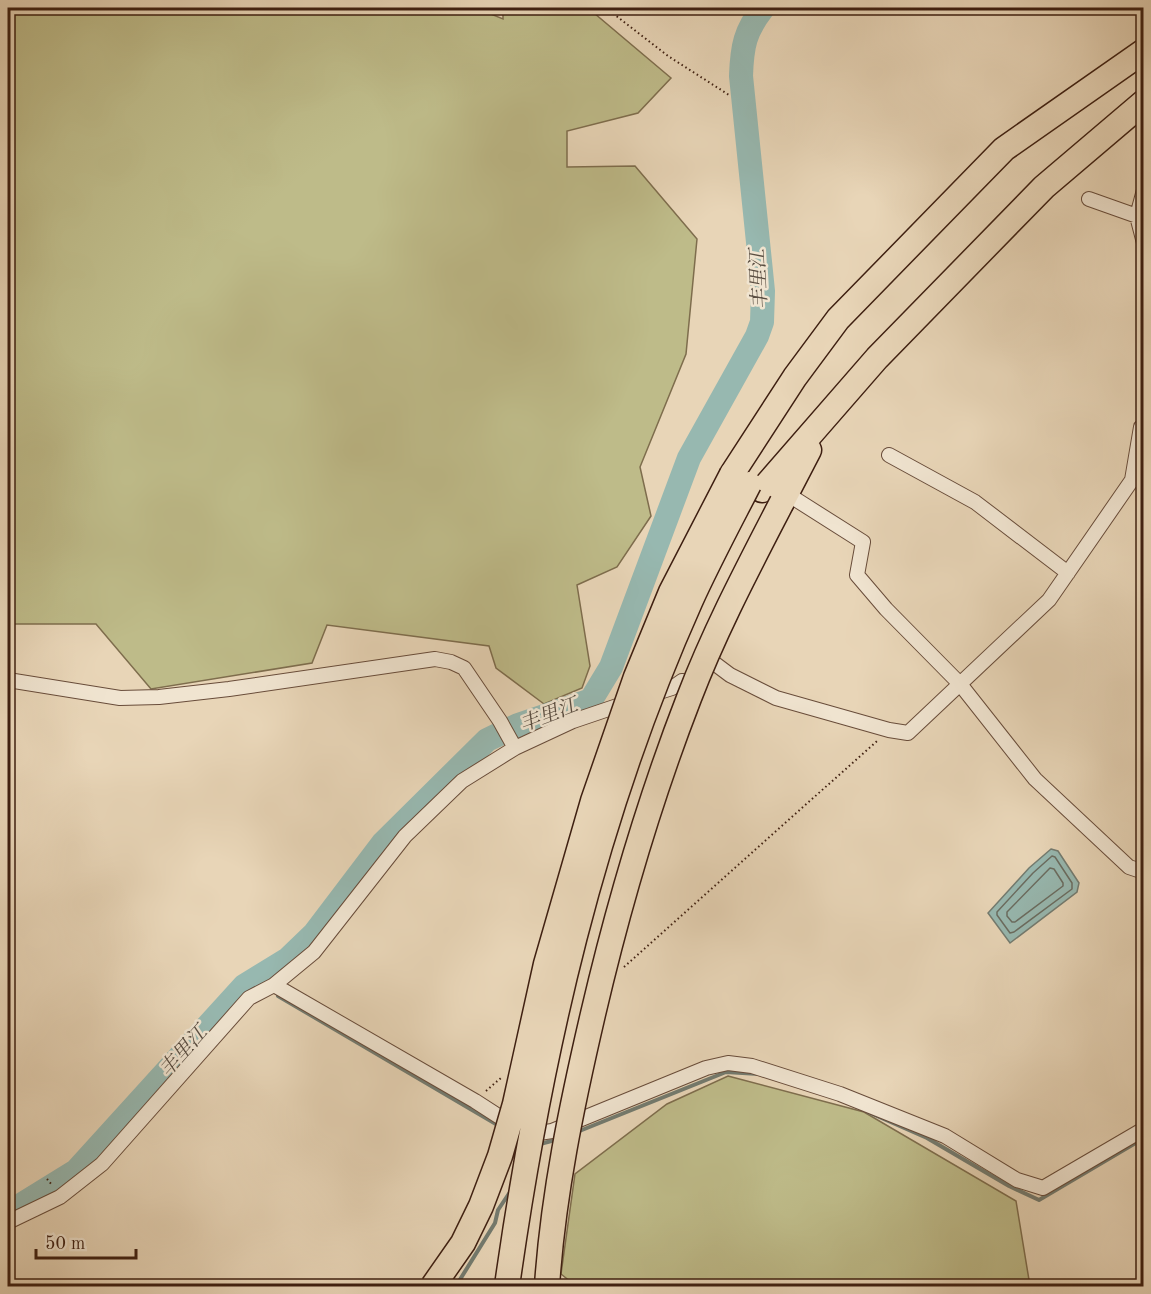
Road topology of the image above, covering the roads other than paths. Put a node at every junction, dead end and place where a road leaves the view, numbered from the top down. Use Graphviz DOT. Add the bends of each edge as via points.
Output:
graph roads {
  1 [pos="1143,51"];
  2 [pos="1143,102"];
  3 [pos="1143,190"];
  4 [pos="1089,199"];
  5 [pos="1137,216"];
  6 [pos="1143,243"];
  7 [pos="1143,425"];
  8 [pos="889,454"];
  9 [pos="763,489"];
  10 [pos="1068,573"];
  11 [pos="706,657"];
  12 [pos="8,680"];
  13 [pos="682,681"];
  14 [pos="960,684"];
  15 [pos="513,745"];
  16 [pos="1143,872"];
  17 [pos="274,985"];
  18 [pos="1143,1129"];
  19 [pos="8,1222"];
  20 [pos="433,1287"];
  21 [pos="507,1287"];
  22 [pos="521,1287"];
  23 [pos="547,1287"];
  1 -- 9 [label="highway" via="1004,149 838,319 795,377"];
  2 -- 9 [label="highway" via="1044,186 877,358"];
  3 -- 5 [label="street"];
  4 -- 5 [label="street"];
  5 -- 6 [label="street"];
  7 -- 10 [label="street" via="1132,480"];
  8 -- 10 [label="street" via="975,502"];
  9 -- 14 [label="street" via="863,542 857,575"];
  9 -- 20 [label="highway, bridge" via="671,592 636,677 593,801 546,964 500,1156 463,1243"];
  9 -- 21 [label="highway, bridge" via="690,601 627,764 591,876 534,1112"];
  9 -- 22 [label="highway" via="694,627 605,879 573,995 534,1193"];
  9 -- 23 [label="highway, bridge" via="724,614 661,775 607,954 578,1076 557,1190"];
  10 -- 14 [label="street" via="1049,600"];
  11 -- 14 [label="street" via="730,675 776,698 908,733"];
  12 -- 15 [label="street" via="120,698 159,697 435,659 464,669"];
  13 -- 15 [label="street" via="672,688"];
  14 -- 16 [label="street" via="1035,780 1128,867"];
  15 -- 17 [label="street" via="462,781 405,836 314,952"];
  17 -- 18 [label="street" via="523,1132 552,1131 706,1068 728,1063 752,1066 840,1094 945,1136 1017,1180 1043,1188"];
  17 -- 19 [label="street" via="249,998 102,1164 60,1197"];
}
